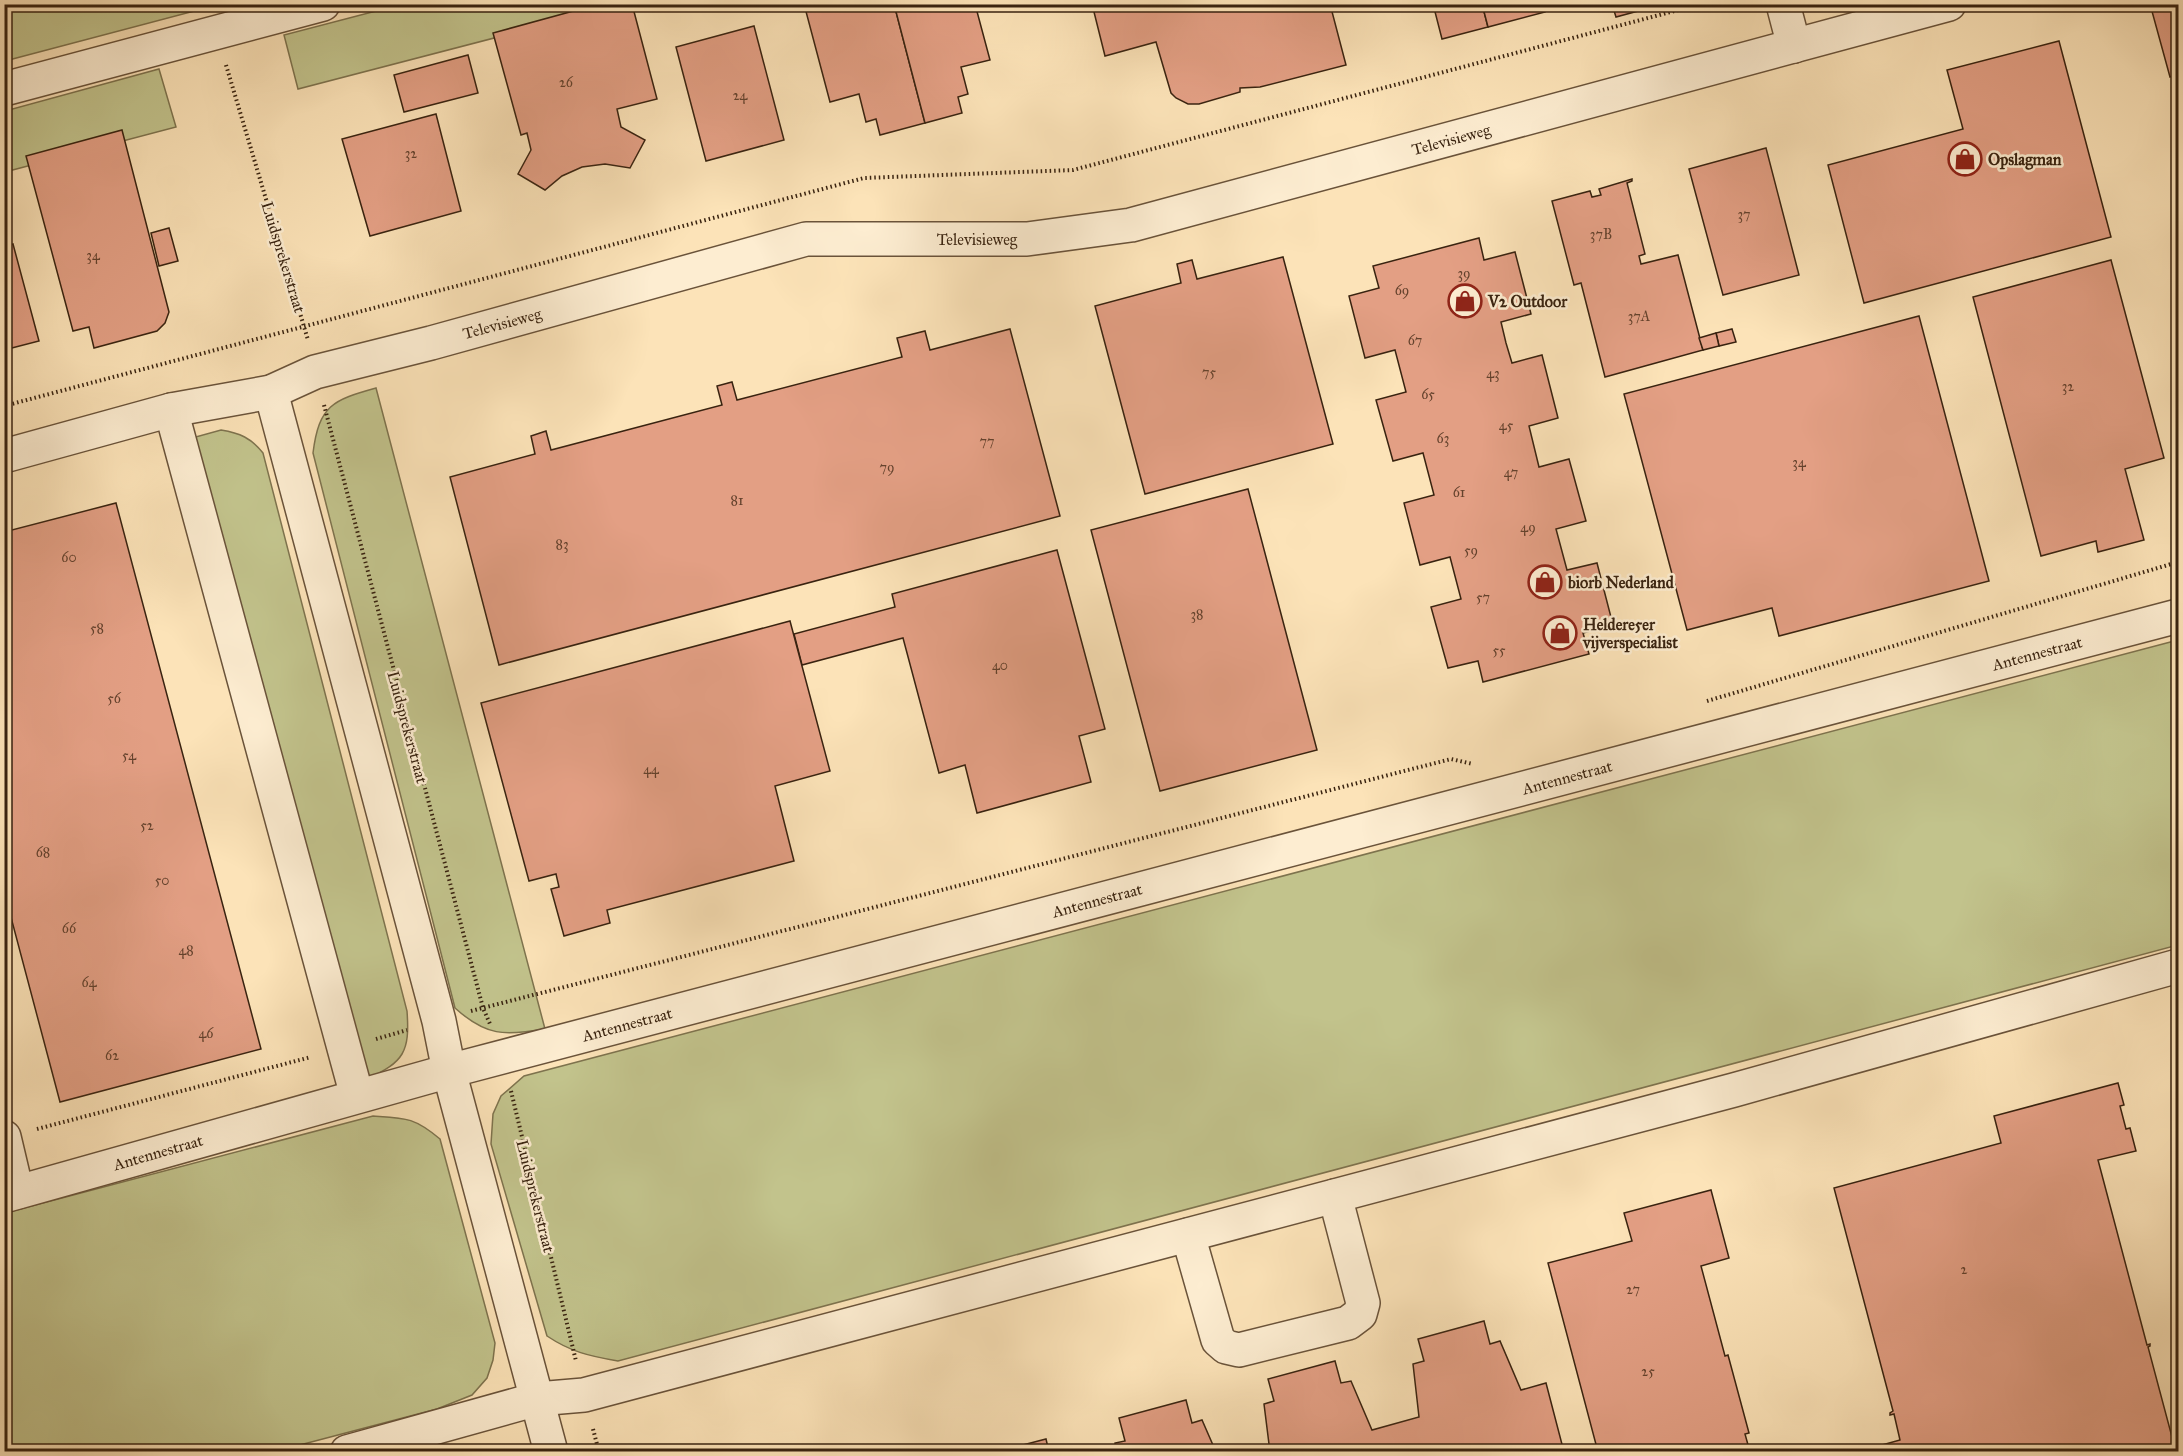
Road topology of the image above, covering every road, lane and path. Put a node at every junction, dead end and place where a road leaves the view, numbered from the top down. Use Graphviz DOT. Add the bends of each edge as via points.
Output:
graph roads {
  1 [pos="323,4"];
  2 [pos="1783,4"];
  3 [pos="1949,4"];
  4 [pos="216,33"];
  5 [pos="1794,46"];
  6 [pos="4,89"];
  7 [pos="315,372"];
  8 [pos="271,392"];
  9 [pos="171,410"];
  10 [pos="4,456"];
  11 [pos="2178,562"];
  12 [pos="2178,616"];
  13 [pos="1696,704"];
  14 [pos="1483,766"];
  15 [pos="2178,966"];
  16 [pos="483,1008"];
  17 [pos="439,1021"];
  18 [pos="343,1049"];
  19 [pos="503,1057"];
  20 [pos="449,1071"];
  21 [pos="357,1096"];
  22 [pos="5,1137"];
  23 [pos="11,1194"];
  24 [pos="1335,1196"];
  25 [pos="1188,1235"];
  26 [pos="584,1395"];
  27 [pos="537,1399"];
  28 [pos="347,1452"];
  29 [pos="551,1452"];
  30 [pos="599,1452"];
  1 -- 4 [label="street"];
  2 -- 5 [label="street"];
  3 -- 5 [label="street, Televisieweg"];
  4 -- 6 [label="street"];
  4 -- 7 [label="path, Luidsprekerstraat" via="305,326"];
  5 -- 7 [label="street, Televisieweg" via="1131,225 1027,239 806,239"];
  7 -- 8 [label="street, Televisieweg"];
  7 -- 16 [label="path, Luidsprekerstraat"];
  8 -- 9 [label="street, Televisieweg"];
  8 -- 17 [label="street"];
  9 -- 10 [label="street, Televisieweg"];
  9 -- 18 [label="street"];
  11 -- 13 [label="path"];
  12 -- 19 [label="street, Antennestraat"];
  14 -- 16 [label="path" via="1451,759"];
  15 -- 24 [label="street"];
  16 -- 17 [label="path"];
  16 -- 19 [label="path, Luidsprekerstraat"];
  17 -- 18 [label="path"];
  17 -- 20 [label="street"];
  18 -- 21 [label="street"];
  18 -- 22 [label="path"];
  19 -- 20 [label="street, Antennestraat"];
  19 -- 26 [label="path, Luidsprekerstraat"];
  20 -- 21 [label="street, Antennestraat"];
  20 -- 27 [label="street"];
  21 -- 23 [label="street, Antennestraat"];
  22 -- 23 [label="street, Antennestraat"];
  24 -- 25 [label="street"];
  24 -- 25 [label="street" via="1363,1303 1360,1314 1337,1326 1239,1350 1226,1347 1218,1340"];
  25 -- 26 [label="street"];
  26 -- 27 [label="street"];
  26 -- 30 [label="path, Luidsprekerstraat"];
  27 -- 28 [label="street"];
  27 -- 29 [label="street"];
}
